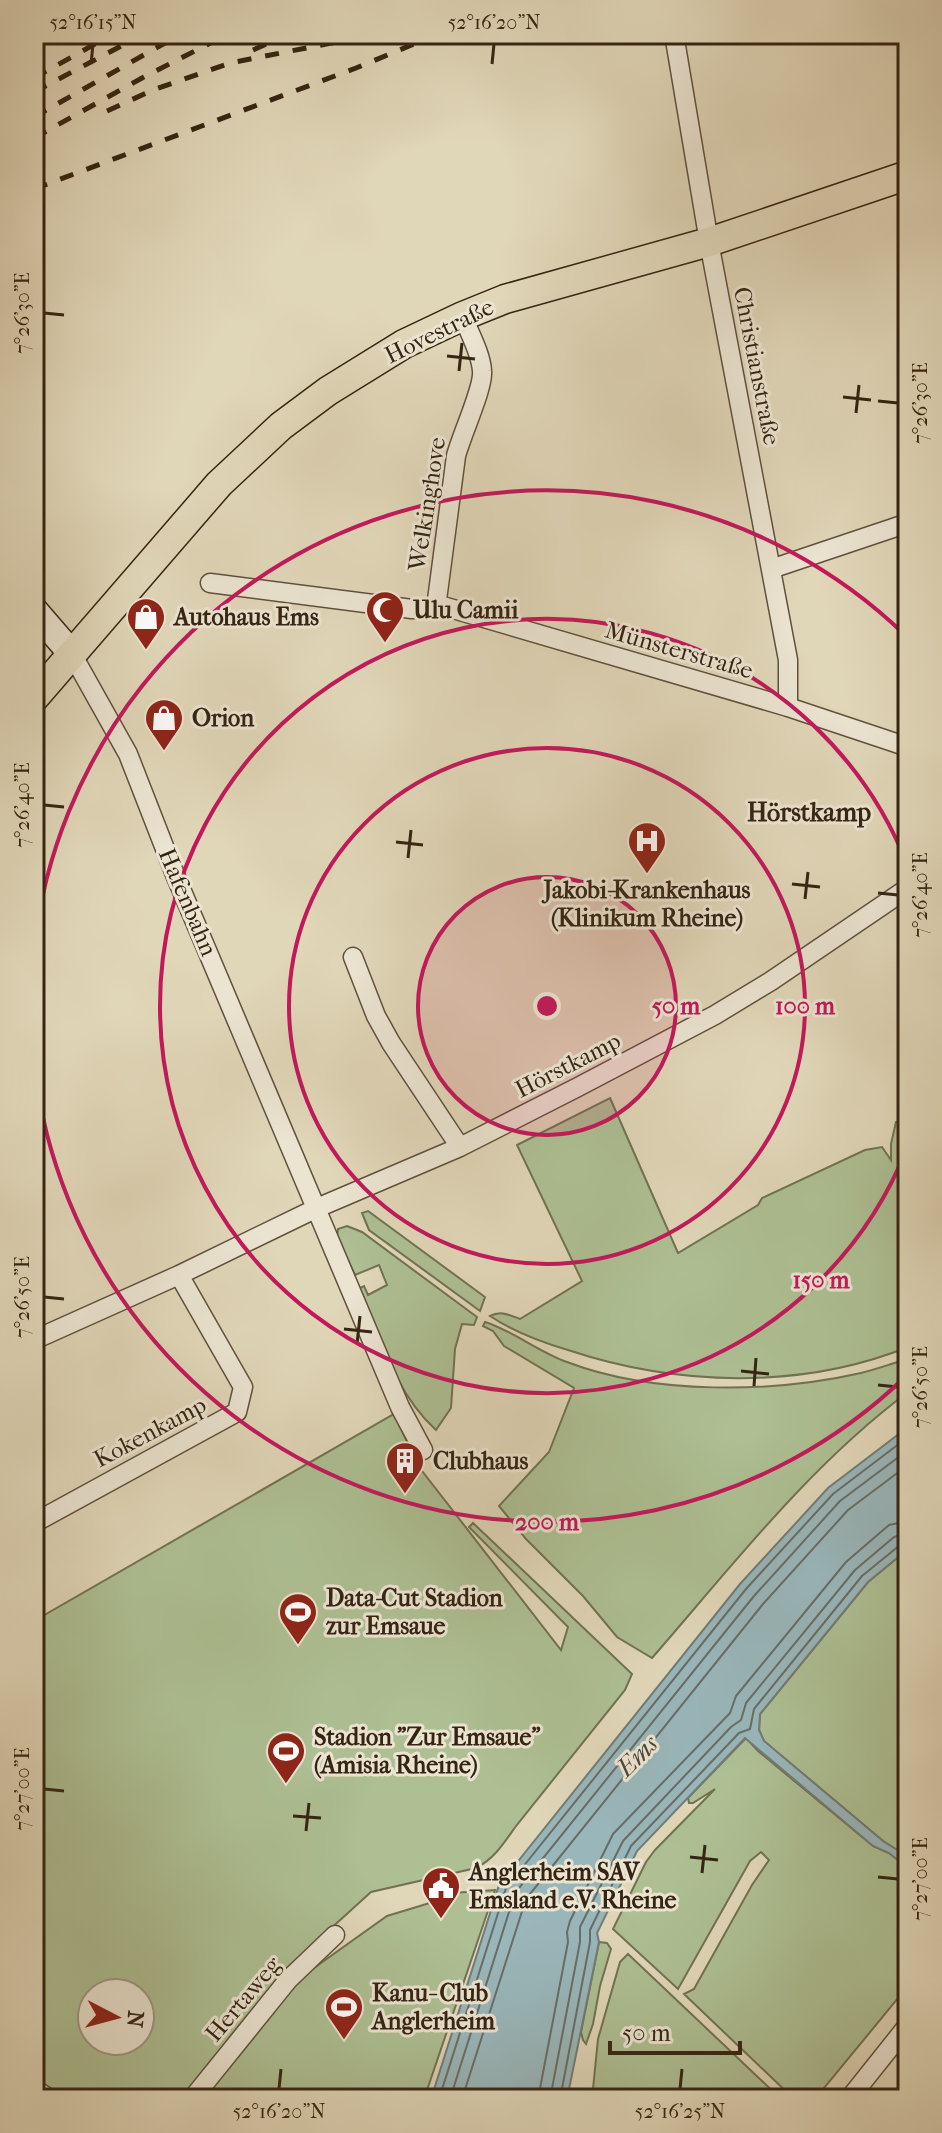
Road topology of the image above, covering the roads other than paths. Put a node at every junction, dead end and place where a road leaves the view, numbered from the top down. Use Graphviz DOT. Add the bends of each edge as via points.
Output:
graph roads {
  1 [pos="674,34"];
  2 [pos="908,175"];
  3 [pos="709,242"];
  4 [pos="463,316"];
  5 [pos="908,523"];
  6 [pos="771,569"];
  7 [pos="210,583"];
  8 [pos="434,606"];
  9 [pos="34,610"];
  10 [pos="72,654"];
  11 [pos="34,698"];
  12 [pos="788,707"];
  13 [pos="908,747"];
  14 [pos="908,888"];
  15 [pos="353,957"];
  16 [pos="460,1147"];
  17 [pos="317,1208"];
  18 [pos="179,1275"];
  19 [pos="34,1340"];
  20 [pos="423,1450"];
  21 [pos="34,1523"];
  22 [pos="335,1935"];
  23 [pos="908,2025"];
  24 [pos="34,2089"];
  25 [pos="50,2099"];
  26 [pos="192,2099"];
  27 [pos="849,2099"];
  1 -- 3 [label="street, Christianstraße"];
  2 -- 3 [label="main road, Hovestraße"];
  3 -- 4 [label="main road, Hovestraße" via="505,299"];
  3 -- 6 [label="street, Christianstraße"];
  4 -- 8 [label="street, Welkinghove" via="482,378 456,456"];
  4 -- 10 [label="main road, Hovestraße" via="404,344 281,426 219,484"];
  5 -- 6 [label="street"];
  6 -- 12 [label="street, Christianstraße" via="788,660"];
  7 -- 8 [label="street, Münsterstraße" via="412,609"];
  8 -- 12 [label="street, Münsterstraße"];
  9 -- 10 [label="street, Hafenbahn"];
  10 -- 11 [label="main road, Hovestraße"];
  10 -- 17 [label="street, Hafenbahn" via="128,754"];
  12 -- 13 [label="street, Münsterstraße"];
  14 -- 16 [label="street, Hörstkamp" via="715,1015"];
  15 -- 16 [label="street" via="391,1043"];
  16 -- 17 [label="street, Hörstkamp"];
  17 -- 18 [label="street, Hörstkamp"];
  17 -- 20 [label="street"];
  18 -- 19 [label="street, Hörstkamp"];
  18 -- 21 [label="street, Kokenkamp" via="243,1387 237,1412"];
  22 -- 26 [label="street, Hertaweg" via="288,1980"];
  23 -- 27 [label="street"];
  24 -- 25 [label="street"];
}
